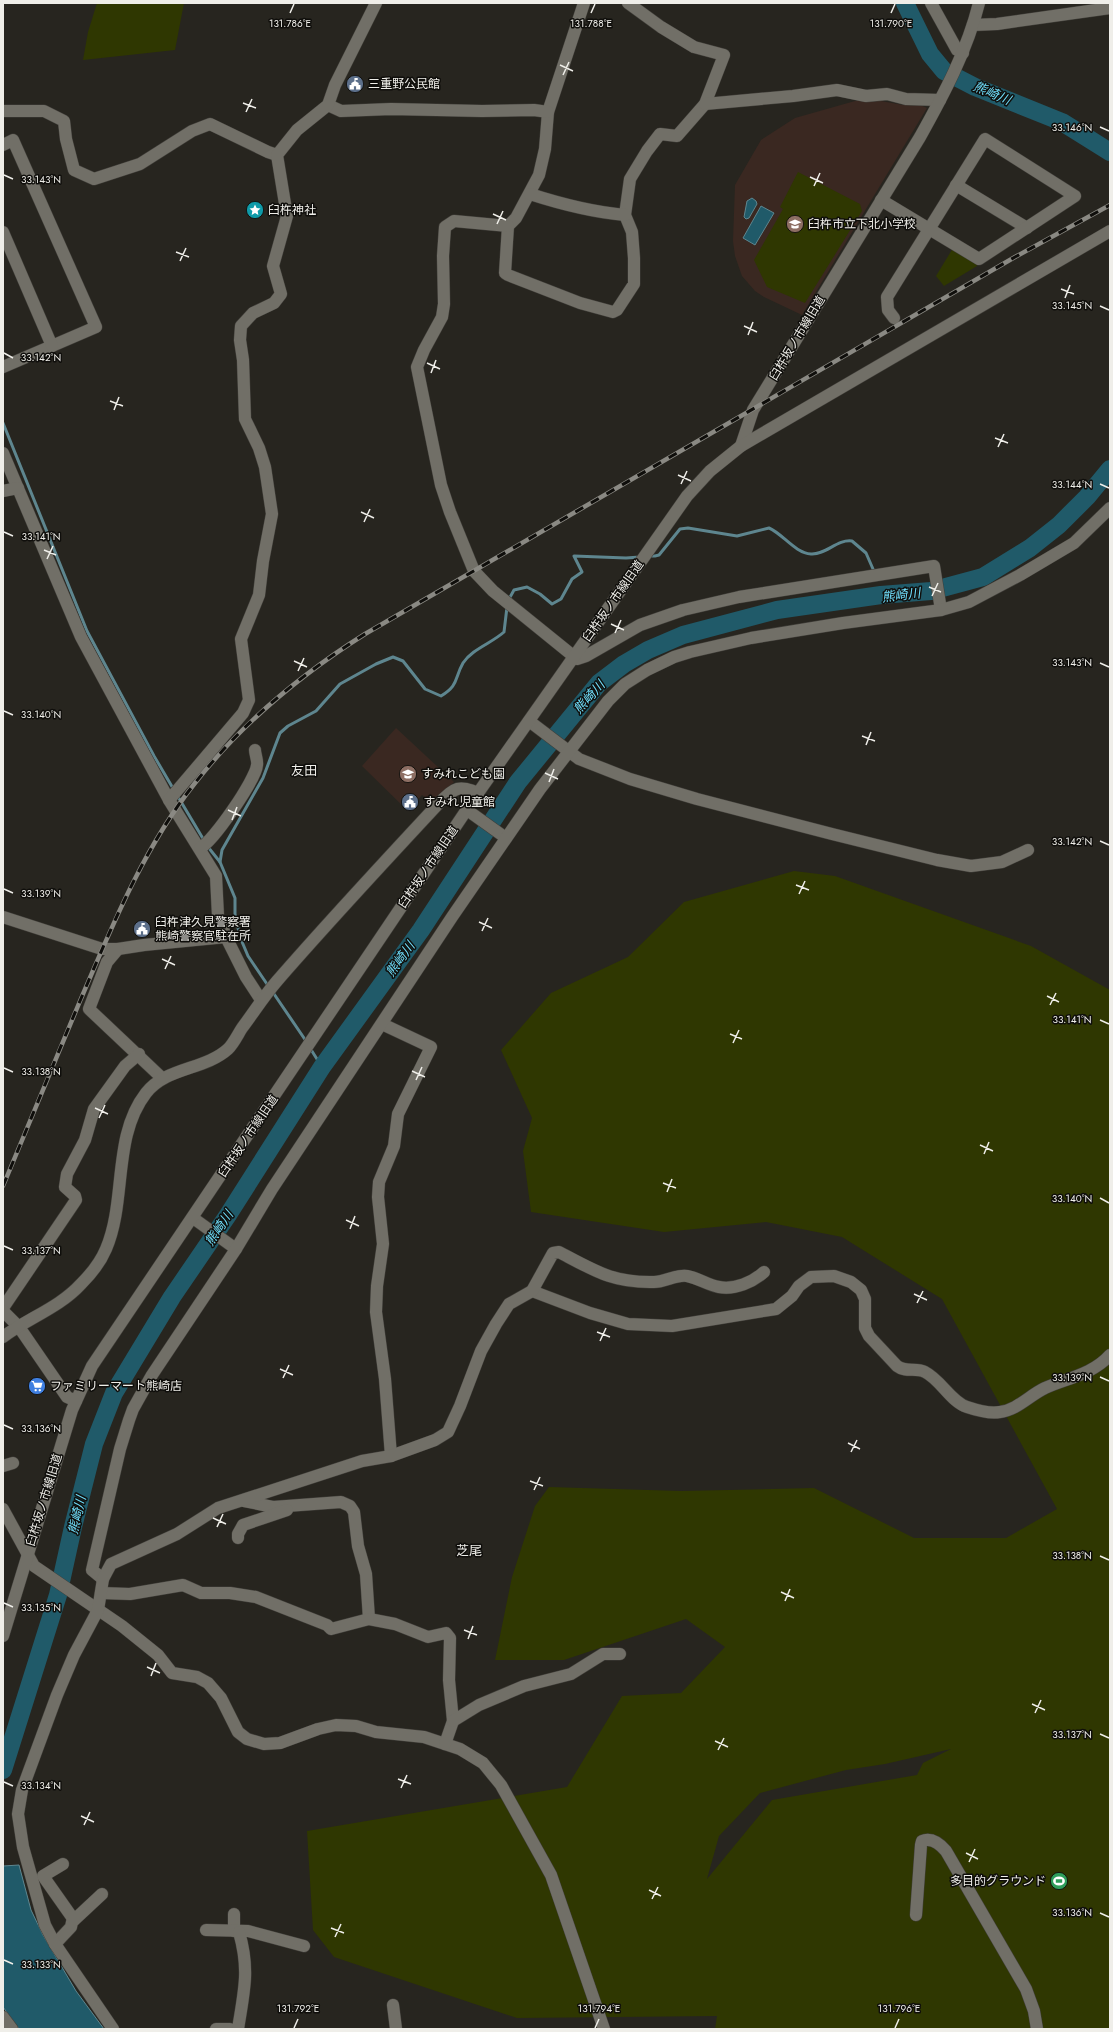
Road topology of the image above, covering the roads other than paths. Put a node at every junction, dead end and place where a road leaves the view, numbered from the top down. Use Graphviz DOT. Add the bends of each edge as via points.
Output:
graph roads {
  1 [pos="376,3"];
  2 [pos="584,3"];
  3 [pos="628,3"];
  4 [pos="931,3"];
  5 [pos="979,3"];
  6 [pos="1110,8"];
  7 [pos="973,25"];
  8 [pos="962,56"];
  9 [pos="942,96"];
  10 [pos="705,104"];
  11 [pos="328,105"];
  12 [pos="3,111"];
  13 [pos="548,112"];
  14 [pos="3,145"];
  15 [pos="277,155"];
  16 [pos="956,185"];
  17 [pos="530,194"];
  18 [pos="881,200"];
  19 [pos="625,215"];
  20 [pos="508,226"];
  21 [pos="1027,228"];
  22 [pos="929,229"];
  23 [pos="1110,231"];
  24 [pos="3,232"];
  25 [pos="894,318"];
  26 [pos="52,346"];
  27 [pos="4,363"];
  28 [pos="741,446"];
  29 [pos="3,454"];
  30 [pos="18,488"];
  31 [pos="3,491"];
  32 [pos="1110,508"];
  33 [pos="941,608"];
  34 [pos="573,658"];
  35 [pos="532,724"];
  36 [pos="255,750"];
  37 [pos="570,752"];
  38 [pos="478,793"];
  39 [pos="173,795"];
  40 [pos="470,812"];
  41 [pos="505,837"];
  42 [pos="204,845"];
  43 [pos="1028,850"];
  44 [pos="3,917"];
  45 [pos="226,937"];
  46 [pos="118,949"];
  47 [pos="263,998"];
  48 [pos="382,1024"];
  49 [pos="139,1054"];
  50 [pos="162,1078"];
  51 [pos="195,1219"];
  52 [pos="235,1248"];
  53 [pos="764,1272"];
  54 [pos="532,1290"];
  55 [pos="3,1308"];
  56 [pos="3,1311"];
  57 [pos="19,1327"];
  58 [pos="3,1337"];
  59 [pos="1110,1355"];
  60 [pos="76,1401"];
  61 [pos="391,1456"];
  62 [pos="244,1501"];
  63 [pos="296,1506"];
  64 [pos="3,1509"];
  65 [pos="238,1538"];
  66 [pos="30,1561"];
  67 [pos="103,1579"];
  68 [pos="101,1593"];
  69 [pos="98,1610"];
  70 [pos="369,1619"];
  71 [pos="3,1636"];
  72 [pos="620,1654"];
  73 [pos="453,1721"];
  74 [pos="445,1744"];
  75 [pos="63,1864"];
  76 [pos="102,1894"];
  77 [pos="234,1914"];
  78 [pos="916,1915"];
  79 [pos="74,1920"];
  80 [pos="206,1930"];
  81 [pos="237,1932"];
  82 [pos="55,1944"];
  83 [pos="304,1946"];
  84 [pos="393,2006"];
  85 [pos="3,2017"];
  86 [pos="12,2029"];
  87 [pos="113,2029"];
  88 [pos="216,2029"];
  89 [pos="230,2029"];
  90 [pos="238,2029"];
  91 [pos="396,2029"];
  92 [pos="604,2029"];
  93 [pos="1037,2029"];
  1 -- 11 [label="street" via="335,85"];
  2 -- 13 [label="street"];
  3 -- 10 [label="street" via="694,47 724,54"];
  4 -- 8 [label="street"];
  5 -- 7 [label="street, 臼杵坂ノ市線旧道"];
  6 -- 7 [label="street"];
  7 -- 8 [label="street, 臼杵坂ノ市線旧道"];
  8 -- 9 [label="street, 臼杵坂ノ市線旧道"];
  9 -- 10 [label="street" via="906,100 887,94 866,96 837,90"];
  9 -- 18 [label="street, 臼杵坂ノ市線旧道"];
  10 -- 19 [label="street" via="677,136 660,134 647,151 630,179"];
  11 -- 13 [label="street" via="341,111 391,109"];
  11 -- 15 [label="street" via="297,130"];
  12 -- 15 [label="street" via="44,111 64,121 74,170 94,179 140,164 192,131 210,124"];
  13 -- 17 [label="street" via="542,168"];
  14 -- 26 [label="street" via="14,140 96,327"];
  15 -- 39 [label="street" via="287,216 273,266 281,294 274,302 253,313 241,326 240,340 245,419 265,467 272,514 259,595 242,639 248,700 243,713"];
  16 -- 21 [label="street"];
  16 -- 21 [label="street" via="984,139 1075,196"];
  16 -- 22 [label="street"];
  17 -- 19 [label="street" via="599,213"];
  17 -- 20 [label="street" via="516,218"];
  18 -- 22 [label="street"];
  18 -- 28 [label="street, 臼杵坂ノ市線旧道" via="753,410"];
  19 -- 20 [label="street" via="632,232 634,284 613,312 580,303 505,273"];
  20 -- 34 [label="street" via="454,221 446,227 442,317 417,367 441,485 474,571 508,604"];
  21 -- 22 [label="street" via="979,259"];
  22 -- 25 [label="street" via="887,298 888,310"];
  23 -- 28 [label="street"];
  24 -- 26 [label="street"];
  26 -- 27 [label="street"];
  28 -- 34 [label="street, 臼杵坂ノ市線旧道" via="697,484"];
  29 -- 30 [label="street"];
  30 -- 31 [label="street"];
  30 -- 39 [label="street" via="81,636"];
  32 -- 33 [label="street" via="1074,543 1020,575 969,602"];
  33 -- 34 [label="street" via="934,566 739,597 683,610 640,625 581,659"];
  33 -- 37 [label="street" via="751,638 674,657 647,670 617,692"];
  34 -- 35 [label="street, 臼杵坂ノ市線旧道"];
  35 -- 37 [label="street"];
  35 -- 38 [label="street, 臼杵坂ノ市線旧道"];
  36 -- 42 [label="street" via="257,765 251,780 221,827"];
  37 -- 41 [label="street"];
  37 -- 43 [label="street" via="579,759 630,779 697,799 937,860 971,866 1002,862"];
  38 -- 40 [label="street, 臼杵坂ノ市線旧道"];
  38 -- 47 [label="street" via="458,788 440,802"];
  39 -- 42 [label="street"];
  40 -- 41 [label="street"];
  40 -- 51 [label="street, 臼杵坂ノ市線旧道" via="316,1034"];
  41 -- 48 [label="street"];
  42 -- 45 [label="street" via="216,876 218,916"];
  44 -- 46 [label="street" via="102,949"];
  45 -- 46 [label="street" via="144,944"];
  45 -- 47 [label="street" via="246,977"];
  46 -- 49 [label="street" via="107,962 89,1009"];
  47 -- 50 [label="street" via="228,1048 204,1064"];
  48 -- 52 [label="street"];
  48 -- 61 [label="street" via="431,1047 398,1114 394,1146 379,1182 383,1244 376,1312 385,1379"];
  49 -- 50 [label="street"];
  49 -- 55 [label="street" via="125,1066 94,1109 85,1140 67,1174 64,1187 76,1200"];
  50 -- 57 [label="street" via="147,1092 134,1111 123,1153 113,1228 106,1250 80,1285 56,1305"];
  51 -- 52 [label="street"];
  51 -- 60 [label="street, 臼杵坂ノ市線旧道" via="142,1289 92,1366"];
  52 -- 67 [label="street" via="152,1374 133,1409 120,1449 92,1570"];
  53 -- 54 [label="street" via="755,1280 732,1287 721,1287 686,1276 663,1282 629,1282 609,1277 559,1252 553,1253"];
  54 -- 59 [label="street" via="590,1313 628,1324 672,1326 776,1309 811,1277 834,1276 851,1282 861,1290 865,1299 865,1328 869,1336 897,1366 901,1369 926,1372 960,1404 989,1412 1013,1408 1046,1387 1101,1364"];
  54 -- 61 [label="street" via="509,1304 496,1324 481,1351 448,1432 435,1440"];
  56 -- 57 [label="street"];
  57 -- 58 [label="street"];
  57 -- 60 [label="street" via="66,1397"];
  60 -- 66 [label="street, 臼杵坂ノ市線旧道"];
  61 -- 62 [label="street" via="362,1461"];
  62 -- 63 [label="street" via="263,1506"];
  62 -- 67 [label="street" via="218,1508 177,1534 111,1564"];
  63 -- 65 [label="street" via="243,1525"];
  63 -- 70 [label="street" via="341,1502 350,1506 354,1512 358,1546 366,1574"];
  64 -- 66 [label="street"];
  66 -- 69 [label="street"];
  66 -- 71 [label="street, 臼杵坂ノ市線旧道"];
  67 -- 68 [label="street"];
  68 -- 69 [label="street"];
  68 -- 70 [label="street" via="130,1594 180,1584 201,1593 230,1593 256,1597 331,1629"];
  69 -- 74 [label="street" via="158,1655 172,1673 197,1677 208,1683 221,1698 238,1732 247,1739 264,1744 280,1743 336,1725 413,1735"];
  69 -- 82 [label="street" via="64,1675 22,1790 18,1814 23,1847 40,1911"];
  70 -- 73 [label="street" via="395,1624 428,1637 446,1634 449,1636 449,1680"];
  72 -- 73 [label="street" via="603,1654 570,1674 524,1686"];
  73 -- 74 [label="street"];
  74 -- 92 [label="street" via="474,1756 490,1770 535,1844 564,1908"];
  75 -- 79 [label="street" via="43,1876"];
  76 -- 79 [label="street"];
  77 -- 81 [label="street"];
  78 -- 93 [label="street" via="921,1845 922,1841 931,1840 946,1851 1026,1988"];
  79 -- 82 [label="street"];
  80 -- 81 [label="street"];
  81 -- 83 [label="street" via="248,1931"];
  81 -- 90 [label="street" via="247,1968"];
  82 -- 87 [label="street"];
  84 -- 91 [label="street"];
  85 -- 86 [label="street"];
  88 -- 89 [label="street"];
}
